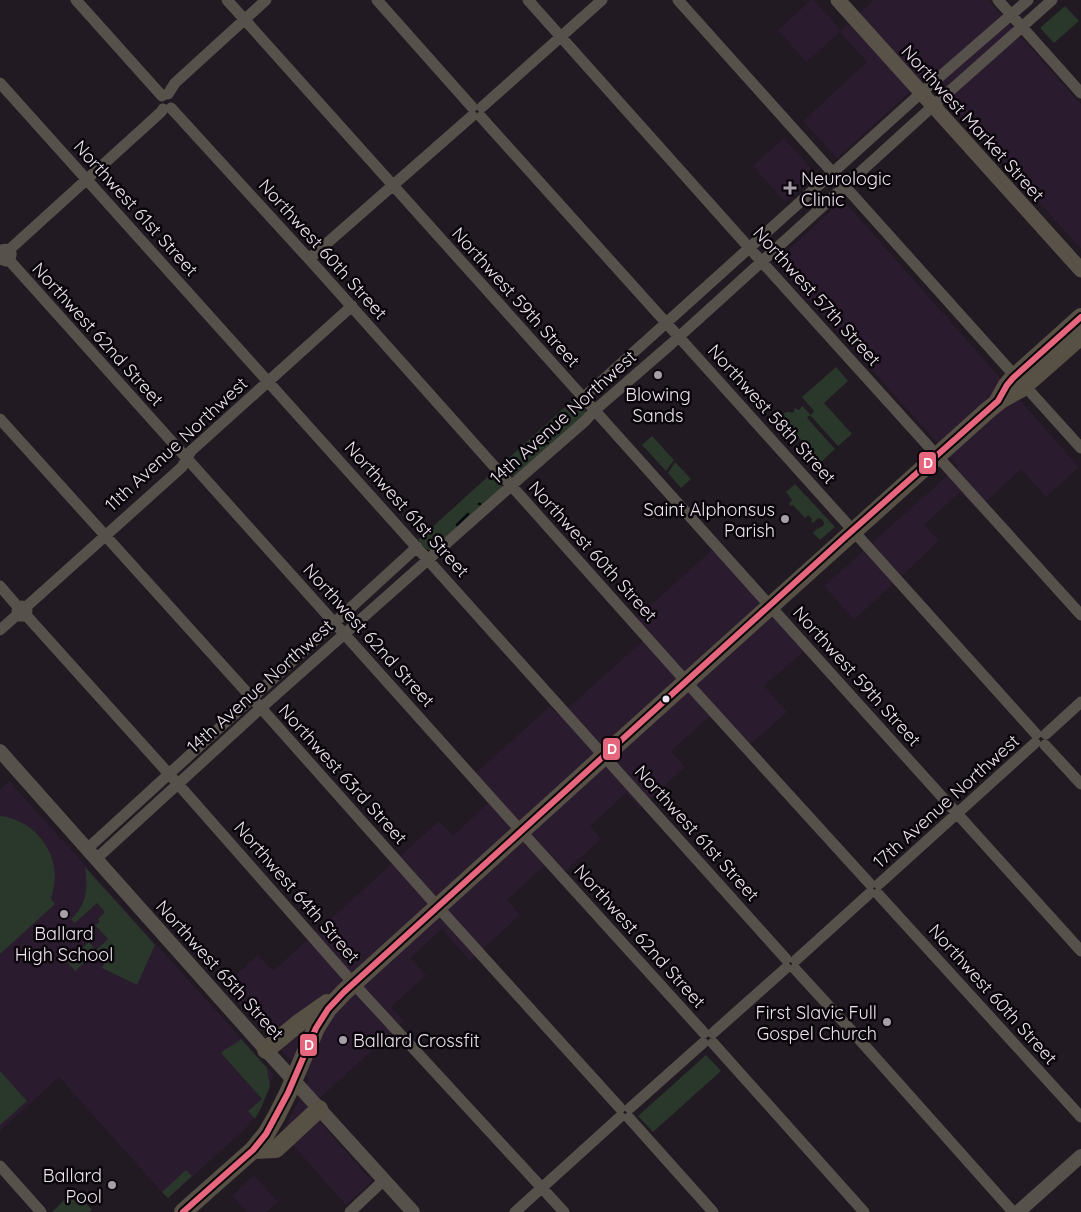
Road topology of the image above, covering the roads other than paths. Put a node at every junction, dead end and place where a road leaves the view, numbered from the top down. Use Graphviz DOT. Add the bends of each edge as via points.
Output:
graph roads {
  1 [pos="76,0"];
  2 [pos="227,0"];
  3 [pos="266,0"];
  4 [pos="377,0"];
  5 [pos="528,0"];
  6 [pos="602,0"];
  7 [pos="678,0"];
  8 [pos="838,0"];
  9 [pos="998,0"];
  10 [pos="1028,0"];
  11 [pos="1052,0"];
  12 [pos="1012,15"];
  13 [pos="244,19"];
  14 [pos="1022,26"];
  15 [pos="561,37"];
  16 [pos="0,83"];
  17 [pos="921,93"];
  18 [pos="1081,93"];
  19 [pos="165,95"];
  20 [pos="933,106"];
  21 [pos="167,108"];
  22 [pos="477,111"];
  23 [pos="833,172"];
  24 [pos="86,179"];
  25 [pos="392,185"];
  26 [pos="845,185"];
  27 [pos="750,248"];
  28 [pos="3,254"];
  29 [pos="310,259"];
  30 [pos="761,261"];
  31 [pos="1081,270"];
  32 [pos="352,306"];
  33 [pos="1081,317"];
  34 [pos="667,323"];
  35 [pos="1081,336"];
  36 [pos="679,337"];
  37 [pos="268,381"];
  38 [pos="1020,381"];
  39 [pos="584,398"];
  40 [pos="595,410"];
  41 [pos="0,419"];
  42 [pos="1081,448"];
  43 [pos="937,456"];
  44 [pos="187,458"];
  45 [pos="512,486"];
  46 [pos="853,530"];
  47 [pos="105,535"];
  48 [pos="417,547"];
  49 [pos="428,559"];
  50 [pos="0,586"];
  51 [pos="770,606"];
  52 [pos="22,611"];
  53 [pos="1081,615"];
  54 [pos="334,622"];
  55 [pos="0,630"];
  56 [pos="345,634"];
  57 [pos="686,682"];
  58 [pos="252,698"];
  59 [pos="1081,702"];
  60 [pos="262,708"];
  61 [pos="1041,739"];
  62 [pos="0,751"];
  63 [pos="604,756"];
  64 [pos="169,773"];
  65 [pos="178,784"];
  66 [pos="1081,784"];
  67 [pos="958,813"];
  68 [pos="521,832"];
  69 [pos="91,854"];
  70 [pos="874,889"];
  71 [pos="437,906"];
  72 [pos="1081,951"];
  73 [pos="791,964"];
  74 [pos="349,987"];
  75 [pos="708,1038"];
  76 [pos="266,1050"];
  77 [pos="294,1080"];
  78 [pos="319,1109"];
  79 [pos="625,1113"];
  80 [pos="1081,1117"];
  81 [pos="252,1150"];
  82 [pos="1081,1156"];
  83 [pos="0,1166"];
  84 [pos="384,1180"];
  85 [pos="542,1187"];
  86 [pos="41,1212"];
  87 [pos="183,1212"];
  88 [pos="350,1212"];
  89 [pos="413,1212"];
  90 [pos="514,1212"];
  91 [pos="564,1212"];
  92 [pos="713,1212"];
  93 [pos="864,1212"];
  94 [pos="1013,1212"];
  95 [pos="1018,1212"];
  1 -- 19 [label="street"];
  2 -- 13 [label="street, Northwest 59th Street"];
  3 -- 13 [label="street"];
  4 -- 22 [label="street, Northwest 58th Street"];
  5 -- 15 [label="street, Northwest 57th Street"];
  6 -- 15 [label="street"];
  7 -- 23 [label="street"];
  8 -- 17 [label="main road, Northwest Market Street"];
  9 -- 12 [label="street"];
  10 -- 12 [label="street, 14th Avenue Northwest"];
  11 -- 14 [label="street, 14th Avenue Northwest"];
  12 -- 14 [label="street"];
  12 -- 17 [label="street, 14th Avenue Northwest"];
  13 -- 19 [label="street"];
  13 -- 25 [label="street, Northwest 59th Street"];
  14 -- 18 [label="street"];
  14 -- 20 [label="street, 14th Avenue Northwest"];
  15 -- 22 [label="street"];
  15 -- 27 [label="street, Northwest 57th Street"];
  16 -- 24 [label="street, Northwest 61st Street"];
  17 -- 20 [label="main road, Northwest Market Street"];
  17 -- 23 [label="street, 14th Avenue Northwest"];
  19 -- 21 [label="street" via="160,102 161,107"];
  20 -- 26 [label="street, 14th Avenue Northwest"];
  20 -- 31 [label="main road, Northwest Market Street"];
  21 -- 24 [label="street"];
  21 -- 29 [label="street, Northwest 60th Street"];
  22 -- 25 [label="street"];
  22 -- 34 [label="street, Northwest 58th Street"];
  23 -- 26 [label="street"];
  23 -- 27 [label="street, 14th Avenue Northwest"];
  24 -- 28 [label="street"];
  24 -- 37 [label="street, Northwest 61st Street"];
  25 -- 29 [label="street"];
  25 -- 39 [label="street, Northwest 59th Street"];
  26 -- 30 [label="street, 14th Avenue Northwest"];
  26 -- 38 [label="street"];
  27 -- 30 [label="street, Northwest 57th Street"];
  27 -- 34 [label="street, 14th Avenue Northwest"];
  28 -- 44 [label="street, Northwest 62nd Street"];
  29 -- 32 [label="street, Northwest 60th Street"];
  30 -- 36 [label="street, 14th Avenue Northwest"];
  30 -- 43 [label="street, Northwest 57th Street"];
  32 -- 37 [label="street, 11th Avenue Northwest"];
  32 -- 45 [label="street, Northwest 60th Street"];
  33 -- 38 [label="main road"];
  34 -- 36 [label="street, Northwest 58th Street"];
  34 -- 39 [label="street, 14th Avenue Northwest"];
  35 -- 38 [label="main road"];
  36 -- 40 [label="street, 14th Avenue Northwest"];
  36 -- 46 [label="street, Northwest 58th Street"];
  37 -- 44 [label="street, 11th Avenue Northwest"];
  37 -- 48 [label="street, Northwest 61st Street"];
  38 -- 42 [label="street"];
  38 -- 43 [label="main road" via="1017,392 998,401"];
  39 -- 40 [label="street, Northwest 59th Street"];
  40 -- 45 [label="street, 14th Avenue Northwest"];
  40 -- 51 [label="street, Northwest 59th Street"];
  41 -- 47 [label="street, Northwest 63rd Street"];
  43 -- 46 [label="main road"];
  43 -- 53 [label="street, Northwest 57th Street"];
  44 -- 47 [label="street, 11th Avenue Northwest" via="182,467"];
  44 -- 54 [label="street, Northwest 62nd Street"];
  45 -- 49 [label="street, 14th Avenue Northwest"];
  45 -- 57 [label="street, Northwest 60th Street"];
  46 -- 51 [label="main road"];
  46 -- 61 [label="street, Northwest 58th Street"];
  47 -- 52 [label="street, 11th Avenue Northwest"];
  47 -- 58 [label="street, Northwest 63rd Street"];
  48 -- 49 [label="street, Northwest 61st Street"];
  48 -- 54 [label="street, 14th Avenue Northwest"];
  49 -- 56 [label="street, 14th Avenue Northwest"];
  49 -- 63 [label="street, Northwest 61st Street"];
  50 -- 52 [label="street, Northwest 64th Street"];
  51 -- 57 [label="main road"];
  51 -- 67 [label="street, Northwest 59th Street"];
  52 -- 55 [label="street, 11th Avenue Northwest"];
  52 -- 64 [label="street, Northwest 64th Street"];
  54 -- 56 [label="street, Northwest 62nd Street"];
  54 -- 58 [label="street, 14th Avenue Northwest"];
  56 -- 60 [label="street, 14th Avenue Northwest"];
  56 -- 68 [label="street, Northwest 62nd Street"];
  57 -- 63 [label="main road"];
  57 -- 70 [label="street, Northwest 60th Street"];
  58 -- 60 [label="street, Northwest 63rd Street"];
  58 -- 64 [label="street, 14th Avenue Northwest"];
  59 -- 61 [label="street, 17th Avenue Northwest"];
  60 -- 65 [label="street, 14th Avenue Northwest"];
  60 -- 71 [label="street, Northwest 63rd Street"];
  61 -- 66 [label="street, Northwest 58th Street"];
  61 -- 67 [label="street, 17th Avenue Northwest"];
  62 -- 69 [label="street, Northwest 65th Street"];
  63 -- 68 [label="main road"];
  63 -- 73 [label="street, Northwest 61st Street"];
  64 -- 65 [label="street, Northwest 64th Street"];
  64 -- 69 [label="street, 14th Avenue Northwest"];
  65 -- 69 [label="street, 14th Avenue Northwest"];
  65 -- 74 [label="street, Northwest 64th Street"];
  67 -- 70 [label="street, 17th Avenue Northwest"];
  67 -- 72 [label="street, Northwest 59th Street"];
  68 -- 71 [label="main road"];
  68 -- 75 [label="street, Northwest 62nd Street"];
  69 -- 76 [label="street, Northwest 65th Street"];
  70 -- 73 [label="street, 17th Avenue Northwest"];
  70 -- 80 [label="street, Northwest 60th Street"];
  71 -- 74 [label="main road"];
  71 -- 79 [label="street, Northwest 63rd Street"];
  73 -- 75 [label="street, 17th Avenue Northwest"];
  73 -- 94 [label="street, Northwest 61st Street"];
  74 -- 76 [label="main road"];
  74 -- 77 [label="main road" via="319,1022"];
  74 -- 85 [label="street, Northwest 64th Street"];
  75 -- 79 [label="street, 17th Avenue Northwest"];
  75 -- 93 [label="street, Northwest 62nd Street"];
  76 -- 77 [label="street, Northwest 65th Street"];
  77 -- 78 [label="street, Northwest 65th Street"];
  77 -- 81 [label="main road" via="271,1126"];
  78 -- 81 [label="main road" via="276,1149"];
  78 -- 84 [label="street, Northwest 65th Street"];
  79 -- 85 [label="street, 17th Avenue Northwest"];
  79 -- 92 [label="street, Northwest 63rd Street"];
  81 -- 87 [label="main road"];
  82 -- 95 [label="street"];
  83 -- 86 [label="street"];
  84 -- 88 [label="street"];
  84 -- 89 [label="street, Northwest 65th Street"];
  85 -- 90 [label="street, 17th Avenue Northwest"];
  85 -- 91 [label="street, Northwest 64th Street"];
}
